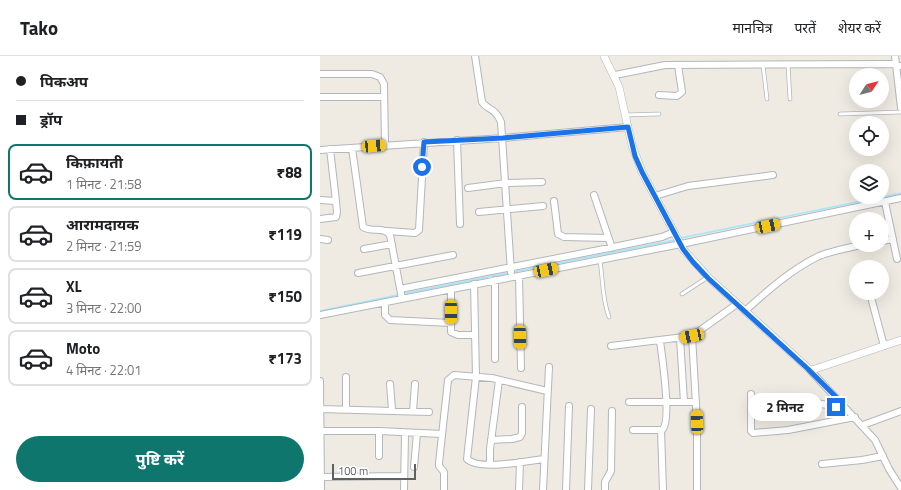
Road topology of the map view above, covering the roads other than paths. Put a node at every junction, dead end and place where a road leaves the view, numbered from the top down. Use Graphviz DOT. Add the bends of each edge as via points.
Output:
graph roads {
  1 [pos="475,56"];
  2 [pos="604,56"];
  3 [pos="895,56"];
  4 [pos="678,65"];
  5 [pos="763,65"];
  6 [pos="788,65"];
  7 [pos="898,65"];
  8 [pos="320,74"];
  9 [pos="615,75"];
  10 [pos="659,95"];
  11 [pos="320,97"];
  12 [pos="384,97"];
  13 [pos="767,99"];
  14 [pos="790,99"];
  15 [pos="901,108"];
  16 [pos="901,112"];
  17 [pos="659,114"];
  18 [pos="840,114"];
  19 [pos="625,115"];
  20 [pos="628,127"];
  21 [pos="503,138"];
  22 [pos="457,140"];
  23 [pos="424,142"];
  24 [pos="385,145"];
  25 [pos="352,148"];
  26 [pos="330,149"];
  27 [pos="320,150"];
  28 [pos="773,175"];
  29 [pos="542,182"];
  30 [pos="506,183"];
  31 [pos="468,188"];
  32 [pos="594,195"];
  33 [pos="655,196"];
  34 [pos="901,198"];
  35 [pos="320,200"];
  36 [pos="336,201"];
  37 [pos="554,201"];
  38 [pos="889,201"];
  39 [pos="873,204"];
  40 [pos="885,204"];
  41 [pos="543,206"];
  42 [pos="507,210"];
  43 [pos="479,212"];
  44 [pos="320,219"];
  45 [pos="460,224"];
  46 [pos="387,231"];
  47 [pos="608,238"];
  48 [pos="677,238"];
  49 [pos="320,239"];
  50 [pos="893,239"];
  51 [pos="328,240"];
  52 [pos="889,240"];
  53 [pos="392,244"];
  54 [pos="612,248"];
  55 [pos="849,248"];
  56 [pos="364,249"];
  57 [pos="453,255"];
  58 [pos="599,259"];
  59 [pos="897,259"];
  60 [pos="396,266"];
  61 [pos="358,273"];
  62 [pos="511,273"];
  63 [pos="519,276"];
  64 [pos="708,278"];
  65 [pos="495,280"];
  66 [pos="474,284"];
  67 [pos="451,288"];
  68 [pos="401,294"];
  69 [pos="682,294"];
  70 [pos="872,301"];
  71 [pos="385,302"];
  72 [pos="737,304"];
  73 [pos="745,311"];
  74 [pos="320,315"];
  75 [pos="609,317"];
  76 [pos="451,323"];
  77 [pos="474,335"];
  78 [pos="692,336"];
  79 [pos="680,338"];
  80 [pos="901,340"];
  81 [pos="660,341"];
  82 [pos="611,346"];
  83 [pos="884,346"];
  84 [pos="495,360"];
  85 [pos="549,367"];
  86 [pos="521,368"];
  87 [pos="808,369"];
  88 [pos="476,376"];
  89 [pos="346,377"];
  90 [pos="499,380"];
  91 [pos="320,381"];
  92 [pos="390,384"];
  93 [pos="415,384"];
  94 [pos="320,388"];
  95 [pos="547,391"];
  96 [pos="751,394"];
  97 [pos="791,398"];
  98 [pos="629,402"];
  99 [pos="666,402"];
  100 [pos="684,402"];
  101 [pos="696,402"];
  102 [pos="843,404"];
  103 [pos="569,406"];
  104 [pos="522,407"];
  105 [pos="320,409"];
  106 [pos="346,409"];
  107 [pos="591,409"];
  108 [pos="392,410"];
  109 [pos="901,410"];
  110 [pos="413,411"];
  111 [pos="612,411"];
  112 [pos="430,412"];
  113 [pos="855,417"];
  114 [pos="863,425"];
  115 [pos="633,430"];
  116 [pos="661,430"];
  117 [pos="321,431"];
  118 [pos="379,431"];
  119 [pos="405,433"];
  120 [pos="417,433"];
  121 [pos="442,434"];
  122 [pos="491,440"];
  123 [pos="321,456"];
  124 [pos="379,456"];
  125 [pos="882,456"];
  126 [pos="544,459"];
  127 [pos="520,462"];
  128 [pos="490,464"];
  129 [pos="822,464"];
  130 [pos="414,467"];
  131 [pos="403,476"];
  132 [pos="321,477"];
  133 [pos="901,488"];
  134 [pos="321,490"];
  135 [pos="404,490"];
  136 [pos="444,490"];
  137 [pos="519,490"];
  138 [pos="543,490"];
  139 [pos="566,490"];
  140 [pos="588,490"];
  141 [pos="605,490"];
  142 [pos="663,490"];
  143 [pos="697,490"];
  1 -- 21 [label="street" via="482,102 497,113"];
  2 -- 9 [label="street"];
  3 -- 7 [label="street"];
  4 -- 5 [label="street"];
  4 -- 9 [label="street" via="665,65"];
  4 -- 10 [label="street" via="682,92 677,96"];
  5 -- 6 [label="street"];
  5 -- 13 [label="lane"];
  6 -- 7 [label="street"];
  6 -- 14 [label="lane"];
  7 -- 15 [label="street"];
  8 -- 12 [label="street" via="377,75 382,80"];
  9 -- 19 [label="street"];
  11 -- 12 [label="street"];
  12 -- 24 [label="street"];
  16 -- 18 [label="lane"];
  17 -- 19 [label="lane"];
  19 -- 20 [label="street"];
  20 -- 21 [label="street"];
  20 -- 33 [label="street" via="635,156"];
  21 -- 22 [label="street"];
  21 -- 30 [label="street"];
  22 -- 23 [label="street"];
  22 -- 45 [label="street"];
  23 -- 24 [label="street"];
  23 -- 46 [label="street" via="419,230"];
  24 -- 25 [label="street"];
  25 -- 26 [label="street"];
  25 -- 46 [label="street" via="363,227 367,230"];
  26 -- 27 [label="street"];
  26 -- 36 [label="street"];
  28 -- 33 [label="street" via="688,186"];
  29 -- 30 [label="street"];
  30 -- 31 [label="street"];
  30 -- 42 [label="street"];
  32 -- 47 [label="street"];
  33 -- 48 [label="street"];
  34 -- 38 [label="street"];
  35 -- 36 [label="street"];
  36 -- 44 [label="street" via="336,217"];
  37 -- 47 [label="street" via="558,234 564,237"];
  39 -- 48 [label="street"];
  40 -- 50 [label="street"];
  41 -- 42 [label="street"];
  42 -- 43 [label="street"];
  42 -- 62 [label="street"];
  46 -- 53 [label="street"];
  47 -- 54 [label="street"];
  48 -- 54 [label="street" via="662,237"];
  48 -- 58 [label="street"];
  48 -- 64 [label="street" via="693,262"];
  49 -- 51 [label="street"];
  50 -- 52 [label="street"];
  50 -- 59 [label="street"];
  53 -- 56 [label="street"];
  53 -- 60 [label="street"];
  54 -- 62 [label="street"];
  55 -- 73 [label="street" via="813,260 779,282"];
  57 -- 60 [label="street"];
  58 -- 63 [label="street"];
  58 -- 75 [label="lane" via="604,302"];
  60 -- 61 [label="street"];
  60 -- 68 [label="street"];
  62 -- 63 [label="street"];
  62 -- 65 [label="street"];
  62 -- 68 [label="street"];
  63 -- 86 [label="street"];
  64 -- 69 [label="lane"];
  64 -- 72 [label="street"];
  65 -- 66 [label="street"];
  65 -- 84 [label="street"];
  66 -- 67 [label="street"];
  66 -- 77 [label="street"];
  67 -- 68 [label="street"];
  67 -- 76 [label="street"];
  68 -- 71 [label="street"];
  70 -- 83 [label="street"];
  71 -- 74 [label="street"];
  71 -- 76 [label="street" via="385,315 390,320"];
  72 -- 73 [label="street"];
  72 -- 78 [label="street"];
  73 -- 87 [label="street"];
  76 -- 77 [label="street" via="453,334"];
  77 -- 88 [label="street"];
  78 -- 79 [label="street"];
  78 -- 101 [label="street"];
  79 -- 81 [label="street"];
  79 -- 100 [label="street"];
  80 -- 83 [label="street"];
  81 -- 82 [label="street"];
  81 -- 99 [label="street"];
  83 -- 87 [label="street" via="812,370"];
  85 -- 95 [label="street"];
  87 -- 102 [label="street"];
  88 -- 90 [label="street"];
  88 -- 121 [label="street" via="454,375 448,380"];
  88 -- 128 [label="street" via="466,457 472,462"];
  89 -- 106 [label="street"];
  90 -- 95 [label="street"];
  90 -- 122 [label="street"];
  91 -- 94 [label="street"];
  92 -- 108 [label="street"];
  93 -- 110 [label="street"];
  94 -- 105 [label="street"];
  95 -- 126 [label="street"];
  96 -- 113 [label="street" via="753,433 788,430"];
  97 -- 102 [label="street" via="836,407"];
  98 -- 99 [label="street"];
  99 -- 100 [label="street"];
  99 -- 116 [label="street" via="666,425"];
  100 -- 101 [label="street"];
  101 -- 143 [label="street"];
  102 -- 113 [label="street"];
  103 -- 139 [label="street"];
  104 -- 122 [label="street" via="520,437"];
  105 -- 106 [label="street"];
  105 -- 117 [label="street"];
  106 -- 108 [label="street"];
  107 -- 140 [label="street"];
  108 -- 110 [label="street"];
  109 -- 114 [label="street"];
  110 -- 112 [label="street"];
  111 -- 141 [label="street" via="611,471 605,482"];
  113 -- 114 [label="street"];
  114 -- 125 [label="street" via="875,440"];
  115 -- 116 [label="street"];
  116 -- 142 [label="street"];
  117 -- 118 [label="street"];
  117 -- 123 [label="street"];
  118 -- 119 [label="street"];
  118 -- 124 [label="street"];
  119 -- 120 [label="street"];
  119 -- 131 [label="street"];
  120 -- 121 [label="street"];
  120 -- 130 [label="street"];
  121 -- 136 [label="street" via="439,466 444,472"];
  122 -- 128 [label="street"];
  123 -- 132 [label="street"];
  125 -- 129 [label="street"];
  125 -- 133 [label="street"];
  126 -- 127 [label="street"];
  126 -- 138 [label="street"];
  127 -- 128 [label="street"];
  127 -- 137 [label="street"];
  131 -- 132 [label="street"];
  131 -- 135 [label="street"];
  132 -- 134 [label="street"];
}
